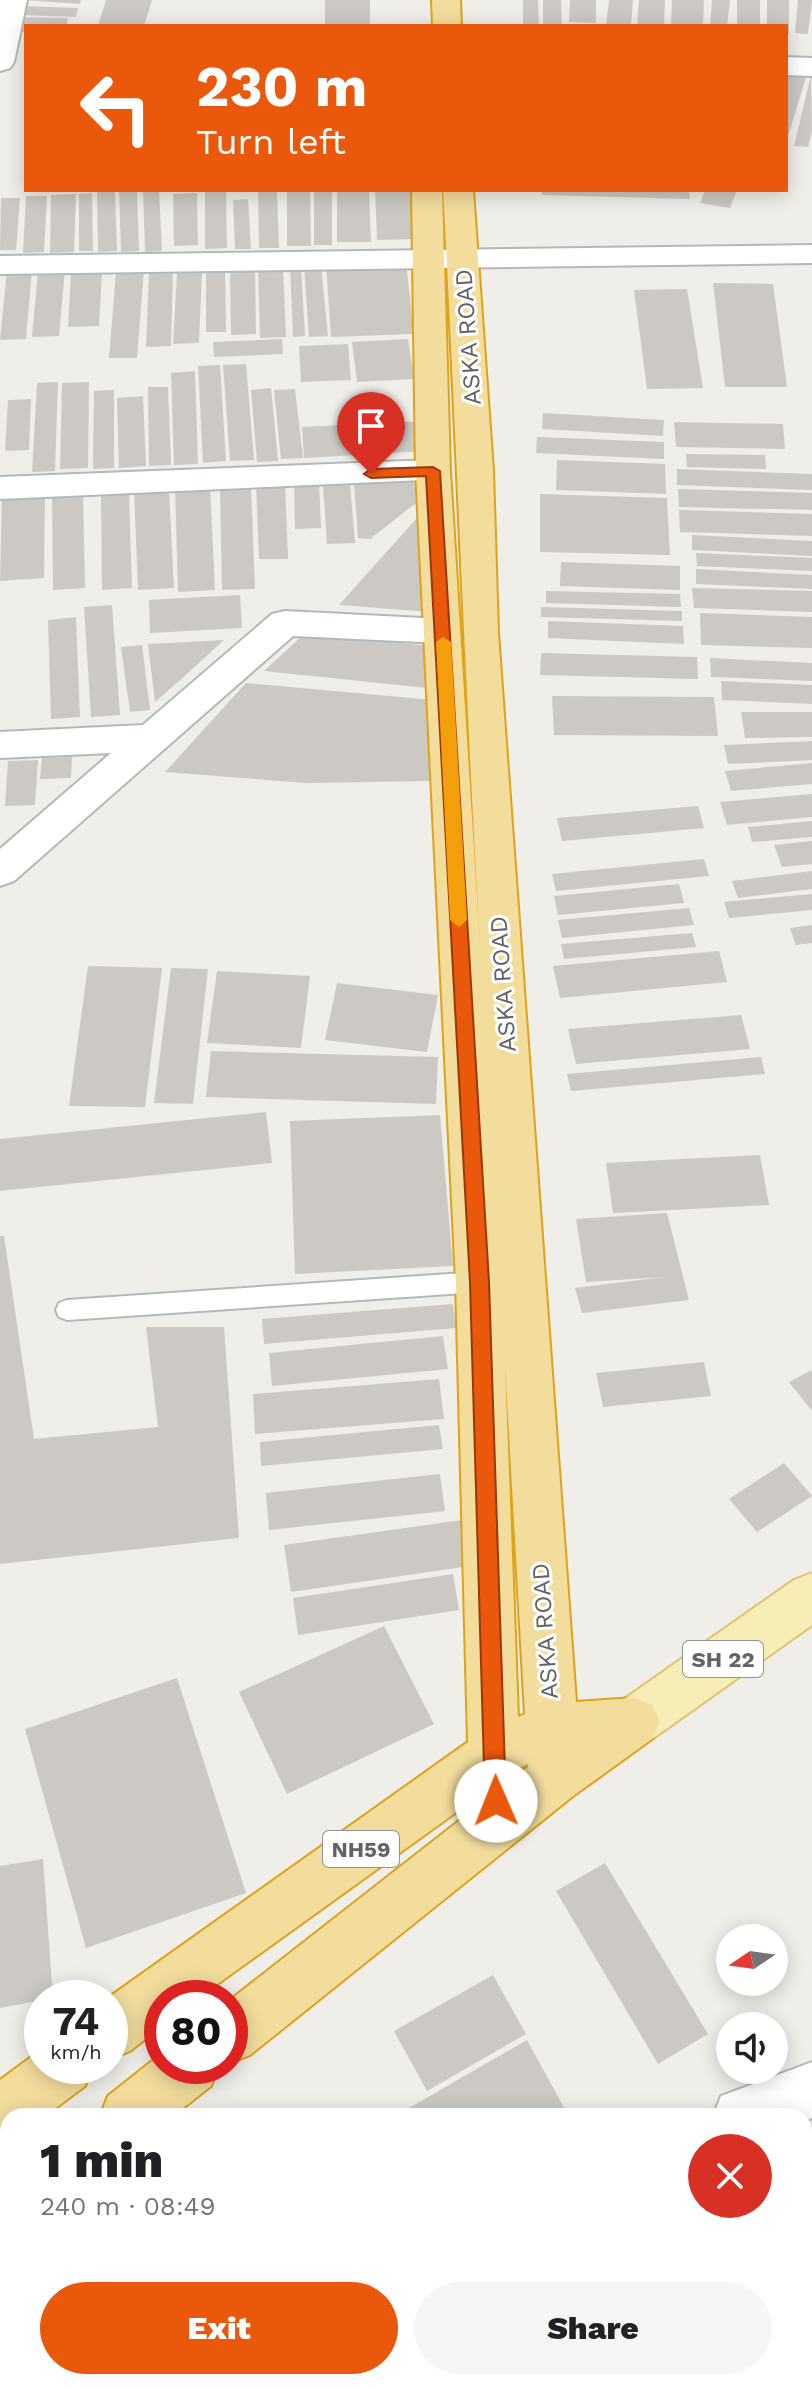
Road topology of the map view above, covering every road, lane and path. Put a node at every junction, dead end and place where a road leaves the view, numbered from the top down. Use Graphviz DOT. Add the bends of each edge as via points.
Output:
graph roads {
  1 [pos="13,0"];
  2 [pos="420,0"];
  3 [pos="446,0"];
  4 [pos="421,24"];
  5 [pos="447,24"];
  6 [pos="0,62"];
  7 [pos="788,66"];
  8 [pos="812,67"];
  9 [pos="428,192"];
  10 [pos="458,192"];
  11 [pos="812,254"];
  12 [pos="446,257"];
  13 [pos="0,265"];
  14 [pos="433,471"];
  15 [pos="0,488"];
  16 [pos="442,631"];
  17 [pos="153,738"];
  18 [pos="0,745"];
  19 [pos="0,871"];
  20 [pos="479,1282"];
  21 [pos="67,1310"];
  22 [pos="812,1596"];
  23 [pos="634,1722"];
  24 [pos="553,1753"];
  25 [pos="494,1754"];
  26 [pos="496,1825"];
  27 [pos="128,2018"];
  28 [pos="248,2021"];
  29 [pos="41,2084"];
  30 [pos="168,2084"];
  31 [pos="812,2090"];
  32 [pos="9,2108"];
  33 [pos="138,2108"];
  34 [pos="763,2108"];
  1 -- 6 [label="street"];
  2 -- 4 [label="highway"];
  3 -- 5 [label="highway"];
  7 -- 8 [label="street"];
  9 -- 12 [label="highway"];
  10 -- 12 [label="highway, ASKA ROAD"];
  11 -- 12 [label="street"];
  12 -- 13 [label="street"];
  12 -- 14 [label="highway"];
  12 -- 24 [label="highway, ASKA ROAD" via="476,470 480,633"];
  14 -- 15 [label="street"];
  14 -- 16 [label="highway"];
  16 -- 17 [label="street" via="285,623"];
  16 -- 20 [label="highway"];
  17 -- 18 [label="street"];
  17 -- 19 [label="street"];
  20 -- 21 [label="lane"];
  20 -- 25 [label="highway"];
  22 -- 23 [label="main road, SH 22"];
  23 -- 24 [label="highway, NH59"];
  24 -- 25 [label="highway, NH59"];
  24 -- 26 [label="highway, NH59"];
  25 -- 26 [label="highway"];
  25 -- 27 [label="highway, NH59"];
  26 -- 28 [label="highway, NH59"];
  29 -- 32 [label="highway"];
  30 -- 33 [label="highway"];
  31 -- 34 [label="street"];
}
